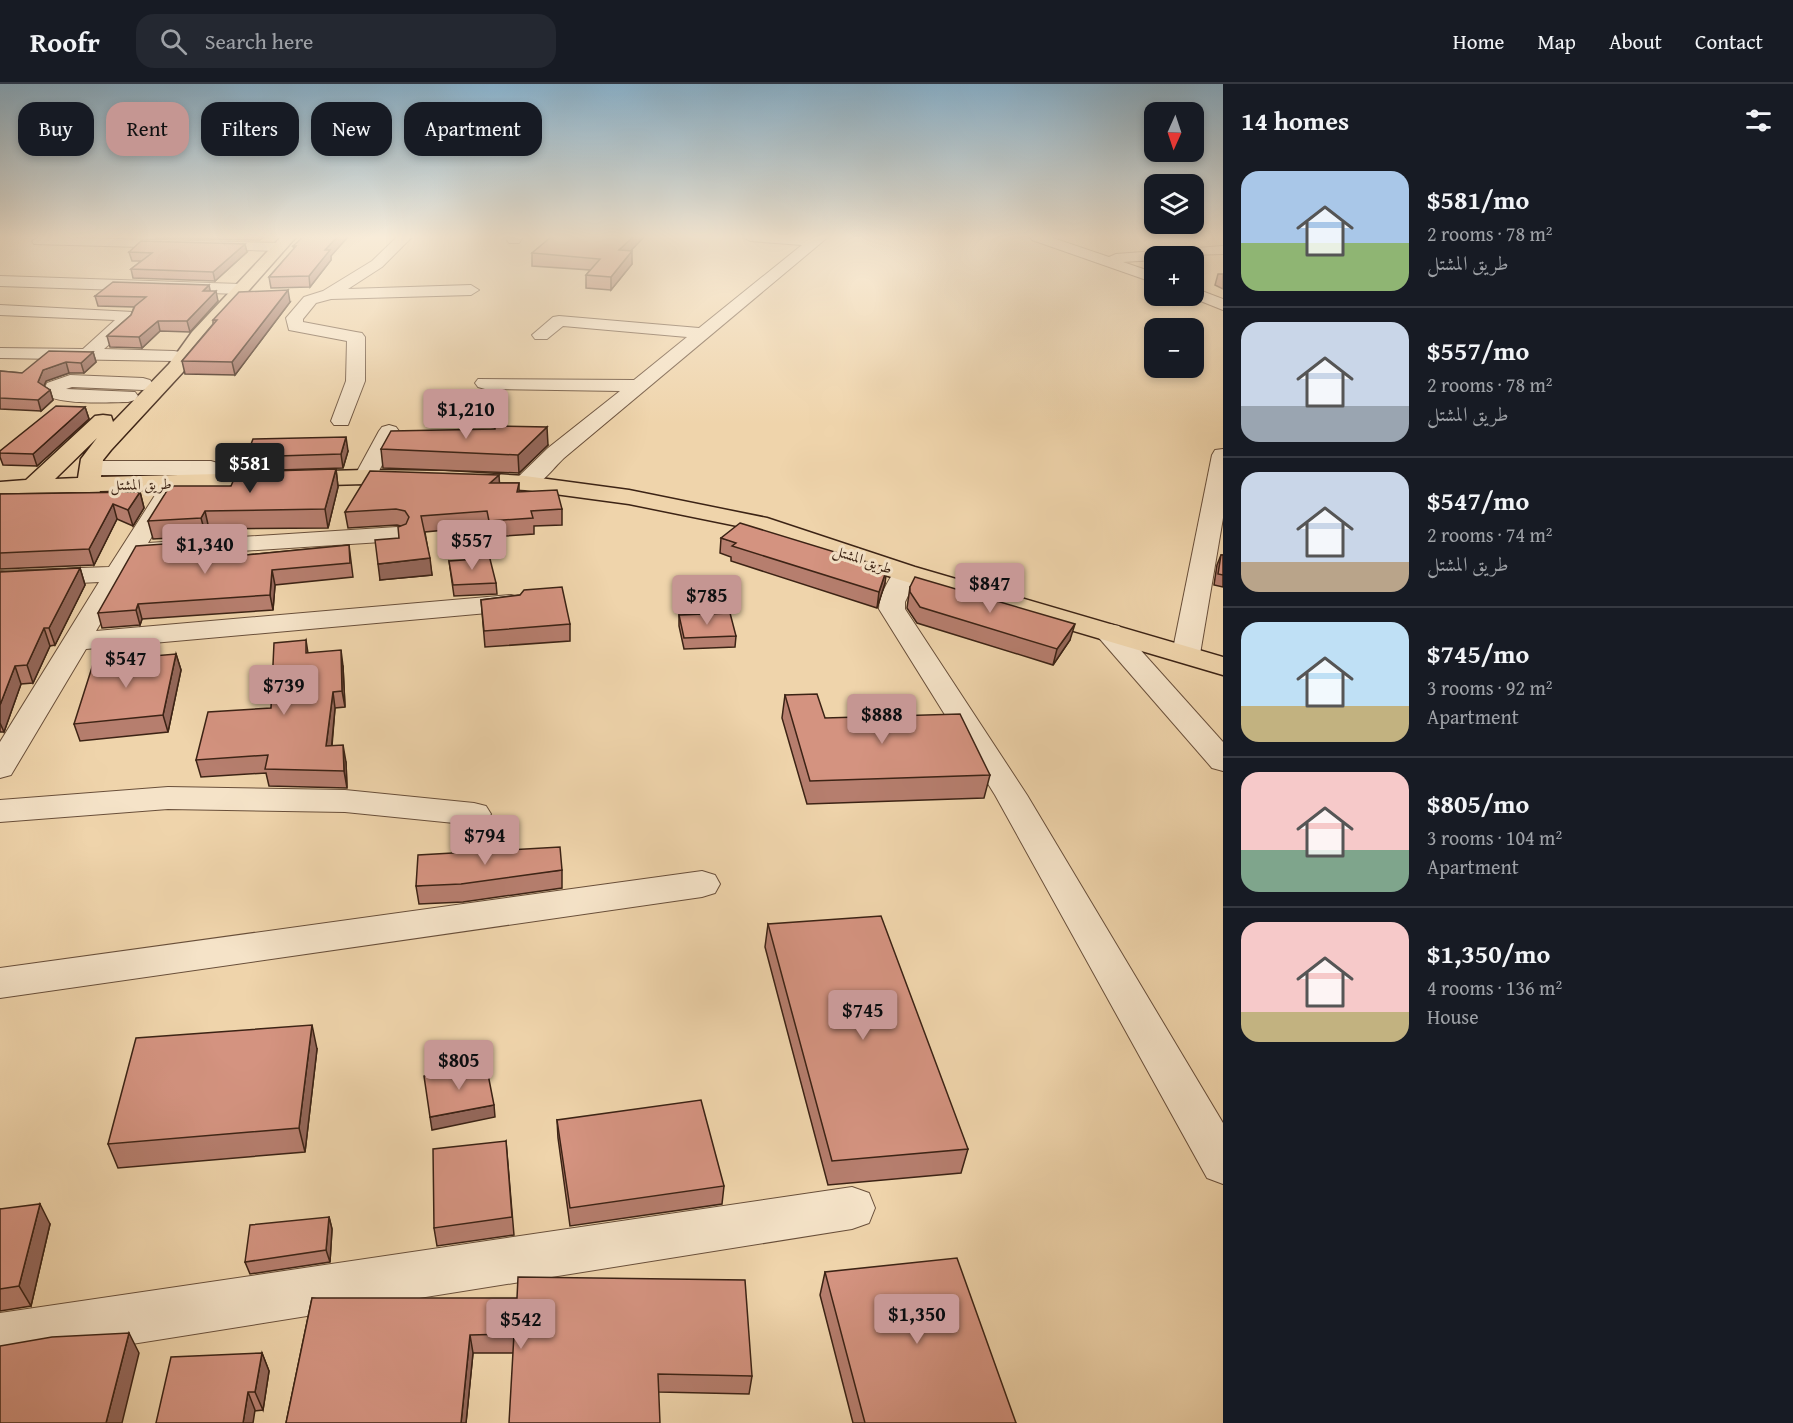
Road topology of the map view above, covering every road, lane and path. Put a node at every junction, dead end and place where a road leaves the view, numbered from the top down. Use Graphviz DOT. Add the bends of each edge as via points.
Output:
graph roads {
  1 [pos="236,299"];
  2 [pos="312,299"];
  3 [pos="742,299"];
  4 [pos="0,310"];
  5 [pos="700,333"];
  6 [pos="541,335"];
  7 [pos="198,336"];
  8 [pos="0,353"];
  9 [pos="87,355"];
  10 [pos="174,356"];
  11 [pos="485,382"];
  12 [pos="637,386"];
  13 [pos="341,421"];
  14 [pos="389,431"];
  15 [pos="1223,456"];
  16 [pos="365,477"];
  17 [pos="497,482"];
  18 [pos="525,483"];
  19 [pos="89,484"];
  20 [pos="13,494"];
  21 [pos="167,494"];
  22 [pos="397,534"];
  23 [pos="130,551"];
  24 [pos="906,573"];
  25 [pos="116,574"];
  26 [pos="0,579"];
  27 [pos="510,603"];
  28 [pos="1109,632"];
  29 [pos="78,641"];
  30 [pos="1186,654"];
  31 [pos="1223,666"];
  32 [pos="10,737"];
  33 [pos="1223,761"];
  34 [pos="0,768"];
  35 [pos="0,811"];
  36 [pos="474,814"];
  37 [pos="702,884"];
  38 [pos="0,984"];
  39 [pos="1223,1164"];
  40 [pos="852,1208"];
  41 [pos="0,1339"];
  1 -- 7 [label="main road"];
  2 -- 13 [label="street" via="294,318 295,326 356,337 356,378"];
  3 -- 5 [label="street"];
  4 -- 9 [label="street" via="127,316"];
  5 -- 6 [label="street" via="559,321"];
  5 -- 12 [label="street"];
  7 -- 10 [label="main road"];
  7 -- 19 [label="main road" via="176,368 92,459"];
  8 -- 9 [label="street"];
  9 -- 10 [label="street"];
  10 -- 20 [label="main road" via="63,460"];
  11 -- 12 [label="street"];
  12 -- 18 [label="street" via="555,453"];
  14 -- 16 [label="street"];
  15 -- 30 [label="street"];
  16 -- 17 [label="main road, طريق المشتل"];
  16 -- 19 [label="main road, طريق المشتل"];
  17 -- 18 [label="main road, طريق المشتل"];
  17 -- 21 [label="main road, طريق المشتل" via="430,488"];
  18 -- 24 [label="main road, طريق المشتل" via="670,504 758,523"];
  19 -- 20 [label="main road, طريق المشتل"];
  19 -- 21 [label="main road, طريق المشتل"];
  21 -- 23 [label="street"];
  22 -- 23 [label="street"];
  23 -- 25 [label="street"];
  24 -- 28 [label="main road, طريق المشتل"];
  24 -- 39 [label="street" via="892,609 1011,795"];
  25 -- 26 [label="street"];
  25 -- 29 [label="street"];
  27 -- 29 [label="street"];
  28 -- 30 [label="main road, طريق المشتل"];
  28 -- 33 [label="street"];
  29 -- 32 [label="street"];
  30 -- 31 [label="main road, طريق المشتل"];
  32 -- 34 [label="street"];
  35 -- 36 [label="street" via="168,798 345,801"];
  37 -- 38 [label="street"];
  40 -- 41 [label="street"];
}
